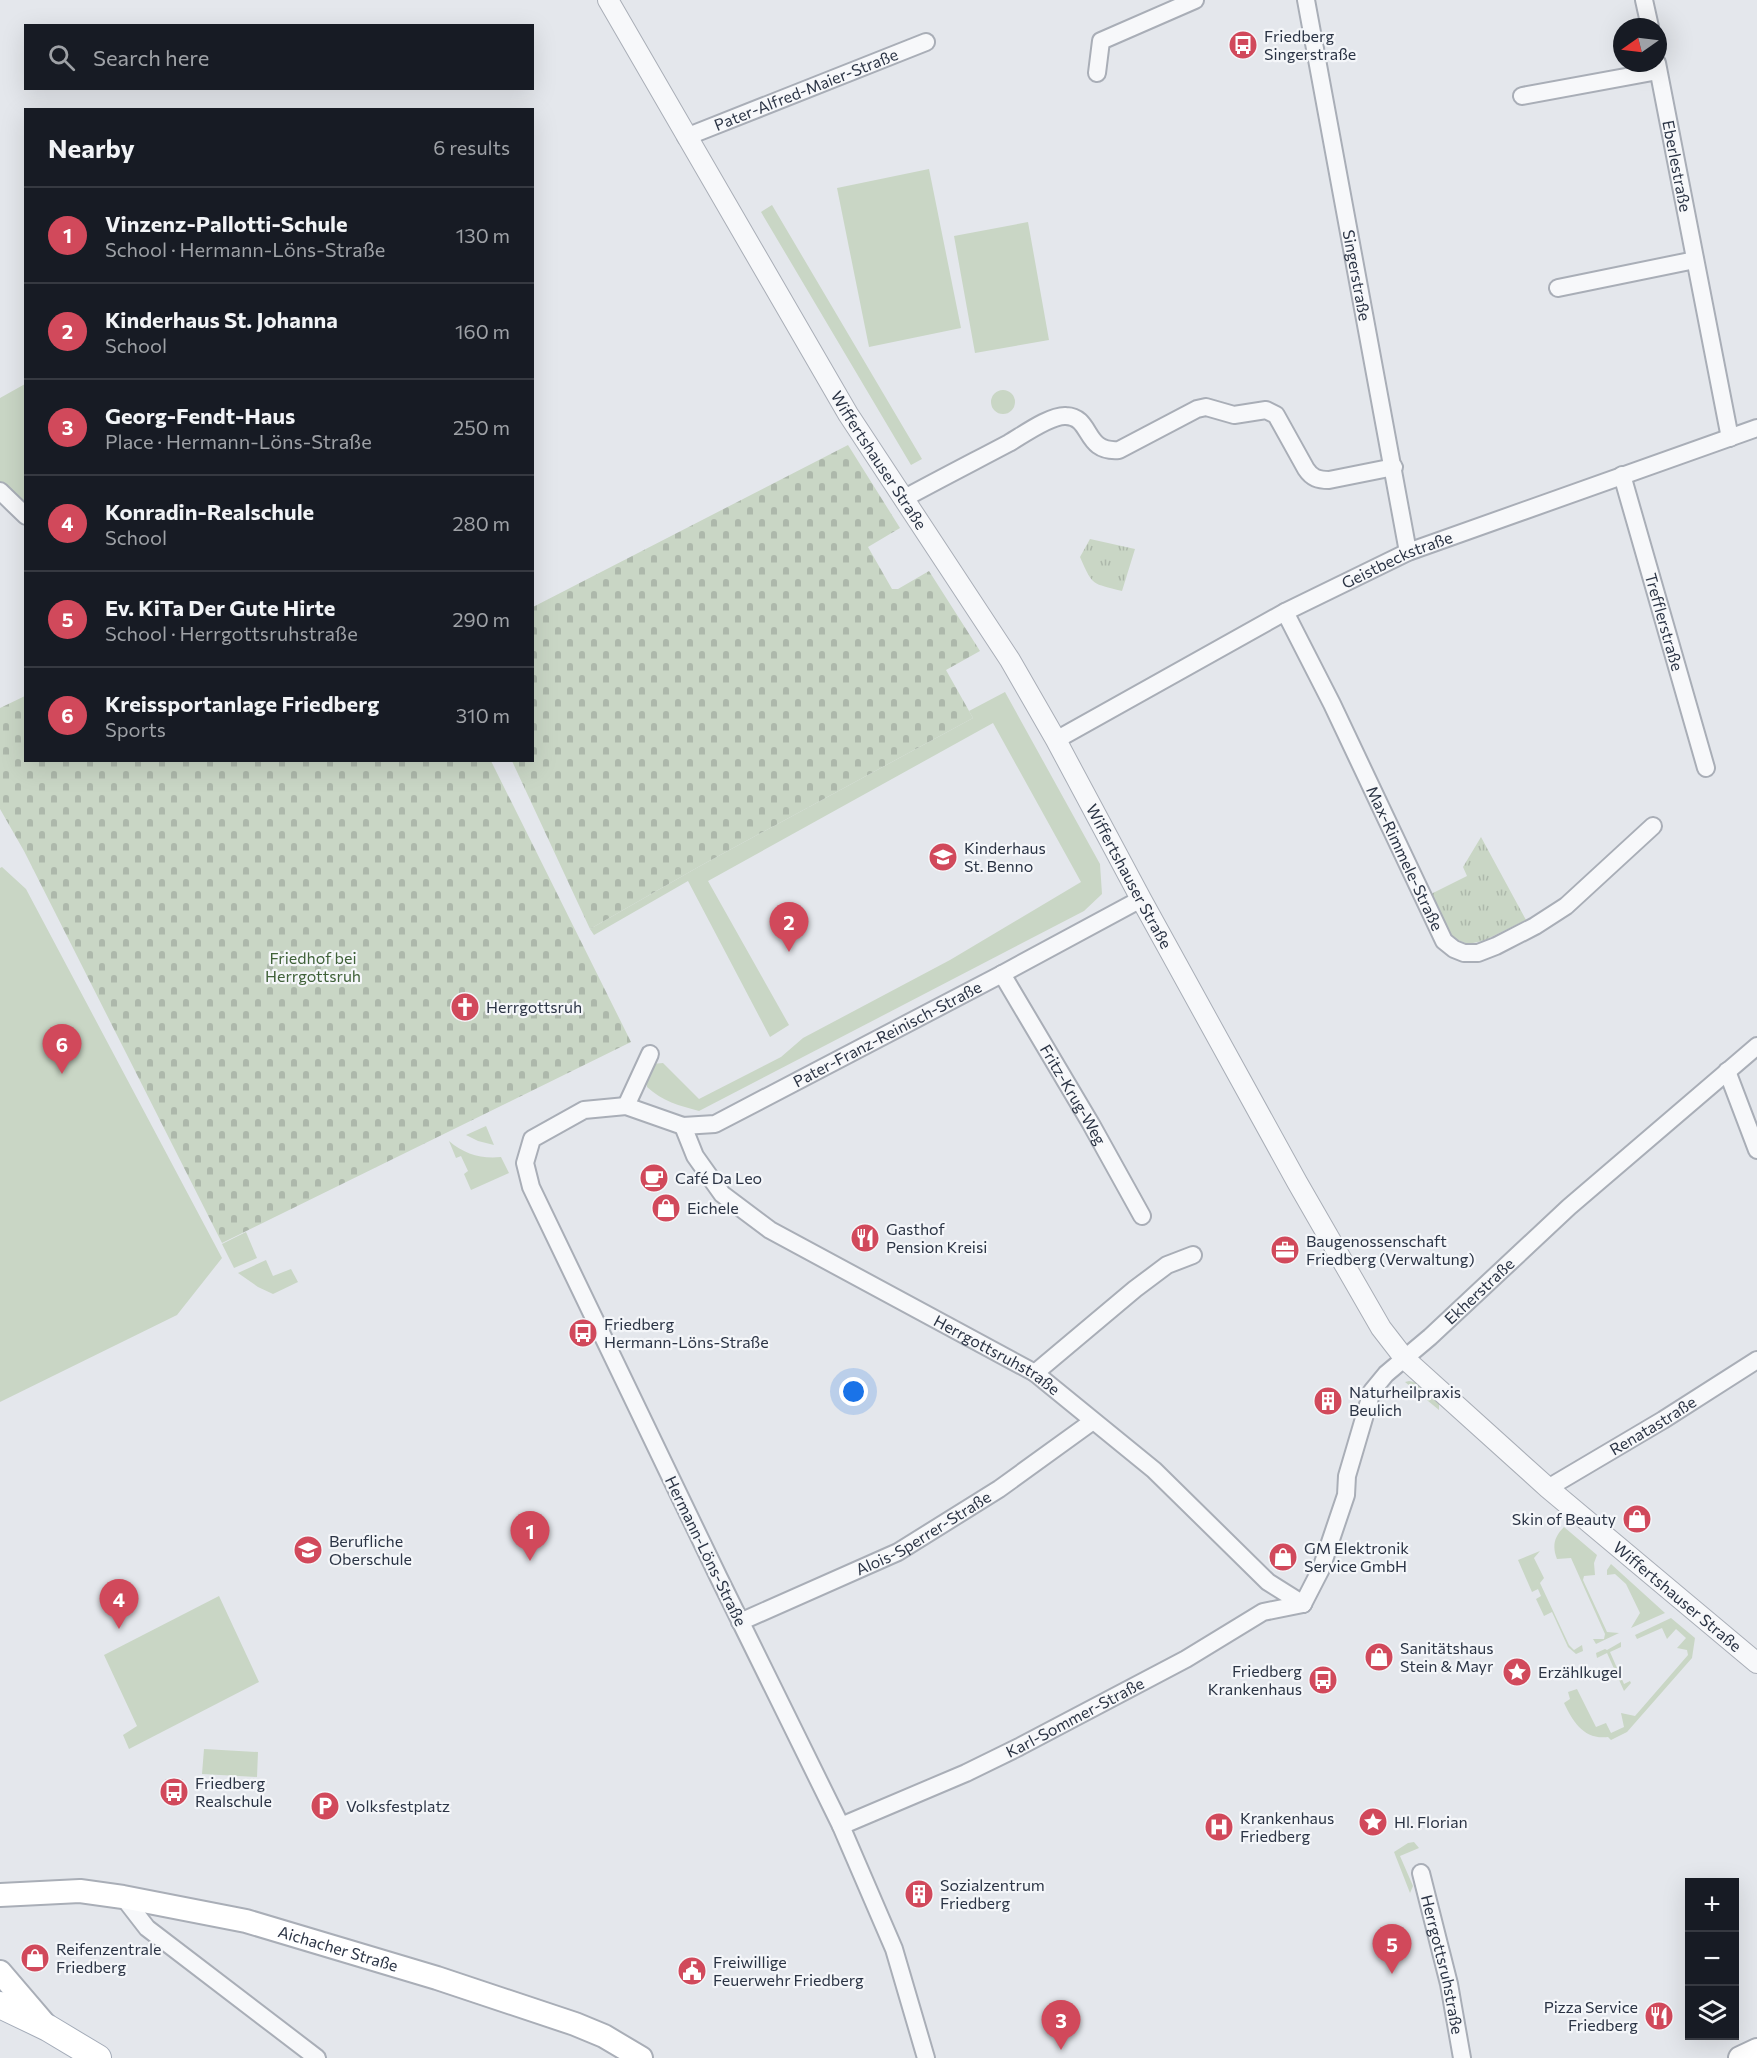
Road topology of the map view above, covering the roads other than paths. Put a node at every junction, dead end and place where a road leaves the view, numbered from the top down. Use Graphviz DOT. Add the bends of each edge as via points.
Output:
graph roads {
  1 [pos="608,0"];
  2 [pos="1195,0"];
  3 [pos="1306,0"];
  4 [pos="1644,0"];
  5 [pos="1648,18"];
  6 [pos="926,42"];
  7 [pos="1634,72"];
  8 [pos="1658,72"];
  9 [pos="1097,73"];
  10 [pos="1521,96"];
  11 [pos="686,137"];
  12 [pos="1695,260"];
  13 [pos="1558,288"];
  14 [pos="1757,428"];
  15 [pos="1730,438"];
  16 [pos="1394,467"];
  17 [pos="1622,475"];
  18 [pos="0,491"];
  19 [pos="903,499"];
  20 [pos="24,514"];
  21 [pos="1408,552"];
  22 [pos="1285,612"];
  23 [pos="1056,740"];
  24 [pos="1706,768"];
  25 [pos="1653,826"];
  26 [pos="1141,899"];
  27 [pos="1002,974"];
  28 [pos="1757,1046"];
  29 [pos="650,1054"];
  30 [pos="1727,1071"];
  31 [pos="626,1106"];
  32 [pos="683,1126"];
  33 [pos="1757,1150"];
  34 [pos="1142,1216"];
  35 [pos="1193,1256"];
  36 [pos="1405,1359"];
  37 [pos="1757,1360"];
  38 [pos="1035,1373"];
  39 [pos="1094,1421"];
  40 [pos="1548,1488"];
  41 [pos="1303,1604"];
  42 [pos="740,1622"];
  43 [pos="1757,1662"];
  44 [pos="841,1826"];
  45 [pos="1421,1873"];
  46 [pos="10,1894"];
  47 [pos="123,1897"];
  48 [pos="0,1907"];
  49 [pos="0,1972"];
  50 [pos="0,2006"];
  51 [pos="48,2028"];
  52 [pos="1757,2050"];
  53 [pos="98,2058"];
  54 [pos="317,2058"];
  55 [pos="642,2058"];
  56 [pos="926,2058"];
  57 [pos="1462,2058"];
  58 [pos="1740,2058"];
  1 -- 11 [label="street, Wiffertshauser Straße"];
  2 -- 9 [label="street" via="1101,41"];
  3 -- 16 [label="street, Singerstraße"];
  4 -- 5 [label="street"];
  6 -- 11 [label="street, Pater-Alfred-Maier-Straße"];
  7 -- 10 [label="street, Eberlestraße"];
  8 -- 12 [label="street, Eberlestraße"];
  11 -- 19 [label="street, Wiffertshauser Straße" via="848,414"];
  12 -- 13 [label="street"];
  12 -- 15 [label="street, Eberlestraße"];
  14 -- 15 [label="street, Geistbeckstraße"];
  15 -- 17 [label="street, Geistbeckstraße"];
  16 -- 19 [label="street" via="1318,480 1306,469 1276,415 1266,410 1234,415 1206,407 1197,409 1119,450 1110,451 1096,445 1074,416 1062,415"];
  16 -- 21 [label="street, Singerstraße"];
  17 -- 21 [label="street, Geistbeckstraße"];
  17 -- 24 [label="street, Trefflerstraße"];
  18 -- 20 [label="street"];
  19 -- 23 [label="street, Wiffertshauser Straße" via="994,634"];
  21 -- 22 [label="street, Geistbeckstraße"];
  22 -- 23 [label="street, Geistbeckstraße"];
  22 -- 25 [label="street, Max-Rimmele-Straße" via="1444,941 1454,949 1478,953 1534,926 1566,906"];
  23 -- 26 [label="street, Wiffertshauser Straße"];
  26 -- 27 [label="street, Pater-Franz-Reinisch-Straße"];
  26 -- 36 [label="street, Wiffertshauser Straße" via="1351,1277"];
  27 -- 32 [label="street, Pater-Franz-Reinisch-Straße" via="716,1124"];
  27 -- 34 [label="street, Fritz-Krug-Weg"];
  28 -- 30 [label="street, Ekherstraße"];
  29 -- 31 [label="street"];
  30 -- 33 [label="street"];
  30 -- 36 [label="street, Ekherstraße" via="1569,1207"];
  31 -- 32 [label="street, Pater-Franz-Reinisch-Straße"];
  31 -- 42 [label="street, Hermann-Löns-Straße" via="584,1110 532,1139 525,1163 531,1187"];
  32 -- 38 [label="street, Herrgottsruhstraße" via="695,1156 722,1194 770,1230"];
  35 -- 38 [label="street" via="1167,1265"];
  36 -- 40 [label="street, Wiffertshauser Straße"];
  36 -- 41 [label="street, Ekherstraße" via="1372,1390 1347,1476 1346,1495 1321,1569"];
  37 -- 40 [label="street, Renatastraße"];
  38 -- 39 [label="street, Herrgottsruhstraße"];
  39 -- 41 [label="street, Herrgottsruhstraße" via="1154,1470 1268,1581"];
  39 -- 42 [label="street, Alois-Sperrer-Straße" via="999,1489 898,1552"];
  40 -- 43 [label="street, Wiffertshauser Straße"];
  41 -- 44 [label="street, Karl-Sommer-Straße" via="1263,1612 1186,1659 1019,1748"];
  42 -- 44 [label="street, Hermann-Löns-Straße"];
  44 -- 56 [label="street, Hermann-Löns-Straße" via="894,1949"];
  45 -- 57 [label="street, Herrgottsruhstraße" via="1449,1984"];
  46 -- 47 [label="main road, Aichacher Straße" via="80,1892"];
  46 -- 48 [label="main road, Aichacher Straße"];
  47 -- 54 [label="street" via="147,1928"];
  47 -- 55 [label="main road, Aichacher Straße" via="246,1921 437,1978 575,2024"];
  49 -- 51 [label="main road"];
  50 -- 51 [label="main road"];
  51 -- 53 [label="main road"];
  52 -- 58 [label="main road"];
}
